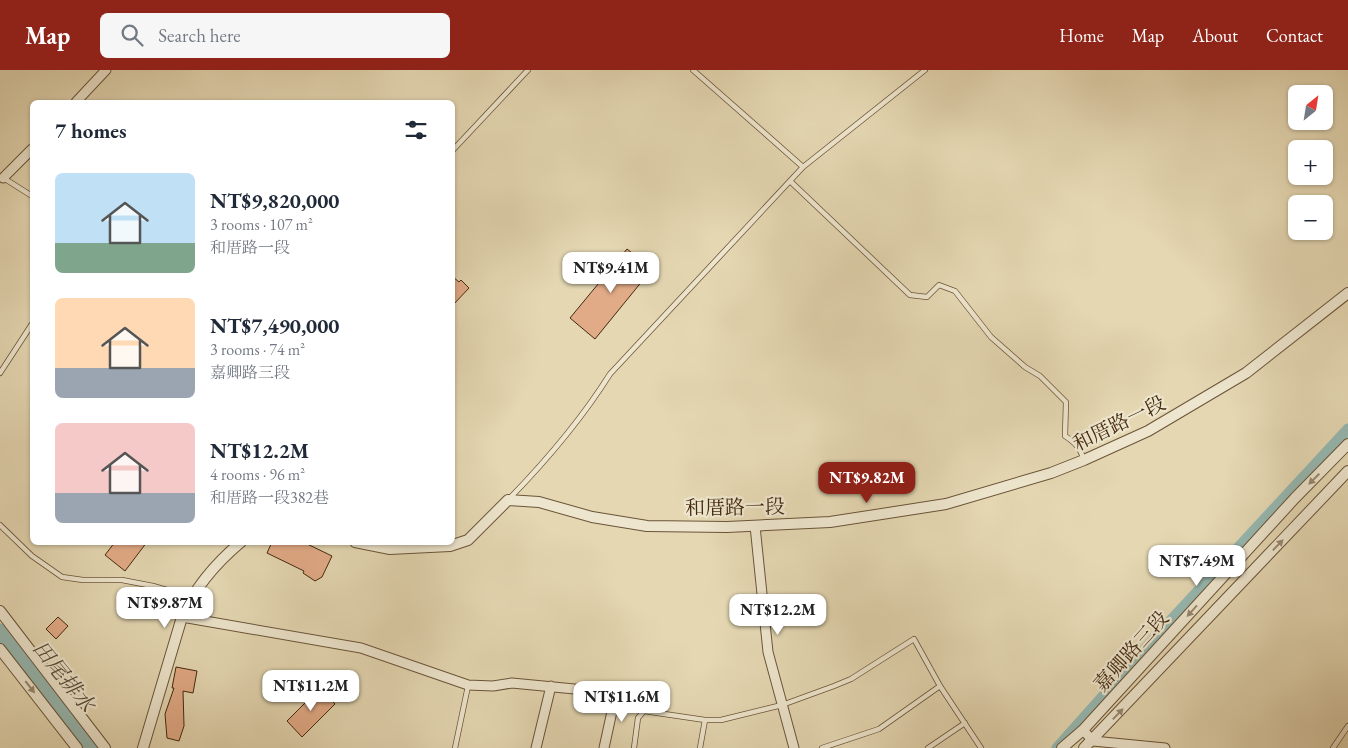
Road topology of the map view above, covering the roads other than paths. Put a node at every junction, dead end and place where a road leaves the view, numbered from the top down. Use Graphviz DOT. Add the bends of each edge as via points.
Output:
graph roads {
  1 [pos="106,70"];
  2 [pos="528,70"];
  3 [pos="693,70"];
  4 [pos="925,70"];
  5 [pos="78,100"];
  6 [pos="455,148"];
  7 [pos="30,151"];
  8 [pos="803,167"];
  9 [pos="1,177"];
  10 [pos="790,181"];
  11 [pos="30,195"];
  12 [pos="1348,294"];
  13 [pos="30,327"];
  14 [pos="0,373"];
  15 [pos="1348,444"];
  16 [pos="1084,460"];
  17 [pos="1348,471"];
  18 [pos="508,500"];
  19 [pos="0,525"];
  20 [pos="755,526"];
  21 [pos="455,544"];
  22 [pos="238,545"];
  23 [pos="370,545"];
  24 [pos="453,545"];
  25 [pos="191,597"];
  26 [pos="0,611"];
  27 [pos="182,617"];
  28 [pos="0,649"];
  29 [pos="468,685"];
  30 [pos="550,686"];
  31 [pos="940,686"];
  32 [pos="782,705"];
  33 [pos="705,720"];
  34 [pos="965,723"];
  35 [pos="1348,726"];
  36 [pos="1083,730"];
  37 [pos="1093,741"];
  38 [pos="77,748"];
  39 [pos="105,748"];
  40 [pos="143,748"];
  41 [pos="455,748"];
  42 [pos="536,748"];
  43 [pos="604,748"];
  44 [pos="634,748"];
  45 [pos="700,748"];
  46 [pos="794,748"];
  47 [pos="822,748"];
  48 [pos="928,748"];
  49 [pos="981,748"];
  50 [pos="1062,748"];
  51 [pos="1084,748"];
  52 [pos="1165,748"];
  53 [pos="1333,748"];
  1 -- 5 [label="street"];
  2 -- 6 [label="lane"];
  3 -- 8 [label="lane"];
  4 -- 8 [label="lane"];
  7 -- 9 [label="street"];
  8 -- 10 [label="lane"];
  9 -- 11 [label="lane"];
  10 -- 16 [label="lane" via="910,296 927,297 939,284 955,291 991,337 1040,376 1066,402 1065,436 1081,449"];
  10 -- 18 [label="lane" via="610,374 595,398"];
  12 -- 16 [label="street, 和厝路一段" via="1246,373 1148,431"];
  13 -- 14 [label="lane"];
  15 -- 36 [label="street, 嘉卿路三段, one-way"];
  16 -- 20 [label="street, 和厝路一段" via="946,504 830,522"];
  37 -- 17 [label="street, 嘉卿路三段, one-way"];
  18 -- 20 [label="street, 和厝路一段" via="539,502 592,517 647,526"];
  18 -- 21 [label="street" via="468,540"];
  19 -- 25 [label="lane" via="32,556 62,576 83,580 122,580"];
  20 -- 32 [label="street" via="768,652"];
  22 -- 25 [label="street"];
  23 -- 24 [label="street" via="390,549"];
  25 -- 27 [label="street"];
  26 -- 39 [label="street"];
  27 -- 29 [label="street" via="361,648"];
  27 -- 40 [label="street"];
  28 -- 38 [label="street, one-way"];
  29 -- 30 [label="street" via="512,683"];
  29 -- 41 [label="lane"];
  30 -- 42 [label="street"];
  30 -- 43 [label="street" via="616,693"];
  31 -- 32 [label="lane" via="914,639 851,679"];
  31 -- 34 [label="lane"];
  31 -- 47 [label="lane" via="879,729"];
  32 -- 33 [label="lane" via="721,720"];
  32 -- 46 [label="street"];
  33 -- 44 [label="lane" via="644,711 638,718"];
  33 -- 45 [label="lane"];
  34 -- 48 [label="lane"];
  34 -- 49 [label="lane"];
  35 -- 53 [label="lane"];
  36 -- 37 [label="street"];
  36 -- 50 [label="street, 嘉卿路三段"];
  37 -- 51 [label="street, 嘉卿路三段"];
  37 -- 52 [label="street"];
}
